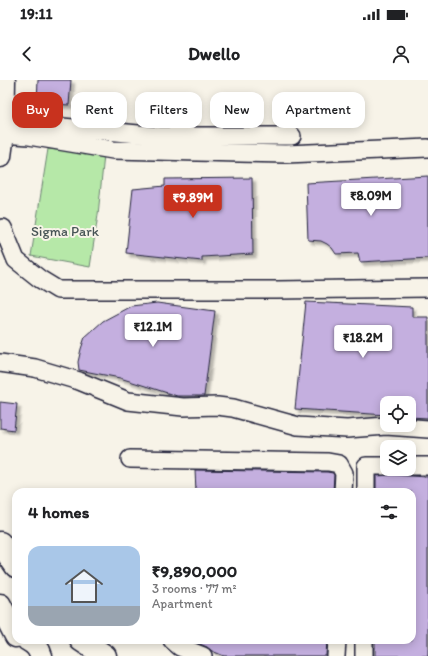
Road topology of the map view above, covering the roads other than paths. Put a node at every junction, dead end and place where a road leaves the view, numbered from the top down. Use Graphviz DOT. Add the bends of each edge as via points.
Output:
graph roads {
  1 [pos="4,80"];
  2 [pos="3,128"];
  3 [pos="292,136"];
  4 [pos="428,148"];
  5 [pos="0,156"];
  6 [pos="3,228"];
  7 [pos="428,288"];
  8 [pos="0,362"];
  9 [pos="428,429"];
  10 [pos="130,459"];
  11 [pos="380,466"];
  12 [pos="343,488"];
  13 [pos="366,488"];
  14 [pos="0,543"];
  15 [pos="12,560"];
  16 [pos="0,605"];
  17 [pos="12,621"];
  18 [pos="12,640"];
  19 [pos="0,644"];
  20 [pos="87,644"];
  21 [pos="177,644"];
  22 [pos="337,644"];
  23 [pos="364,644"];
  24 [pos="105,656"];
  25 [pos="202,656"];
  26 [pos="336,656"];
  27 [pos="364,656"];
  1 -- 2 [label="main road"];
  2 -- 3 [label="lane" via="160,136"];
  2 -- 4 [label="lane" via="29,136 113,150 286,154"];
  2 -- 5 [label="main road"];
  6 -- 7 [label="lane" via="16,260 58,290"];
  8 -- 9 [label="lane" via="35,368 80,381 128,401 233,408 298,426 386,426"];
  10 -- 12 [label="lane" via="339,464 344,473"];
  11 -- 13 [label="lane" via="366,466"];
  14 -- 15 [label="main road"];
  16 -- 17 [label="main road"];
  18 -- 19 [label="main road" via="7,639"];
  20 -- 24 [label="main road"];
  21 -- 25 [label="lane"];
  22 -- 26 [label="lane"];
  23 -- 27 [label="lane"];
}
